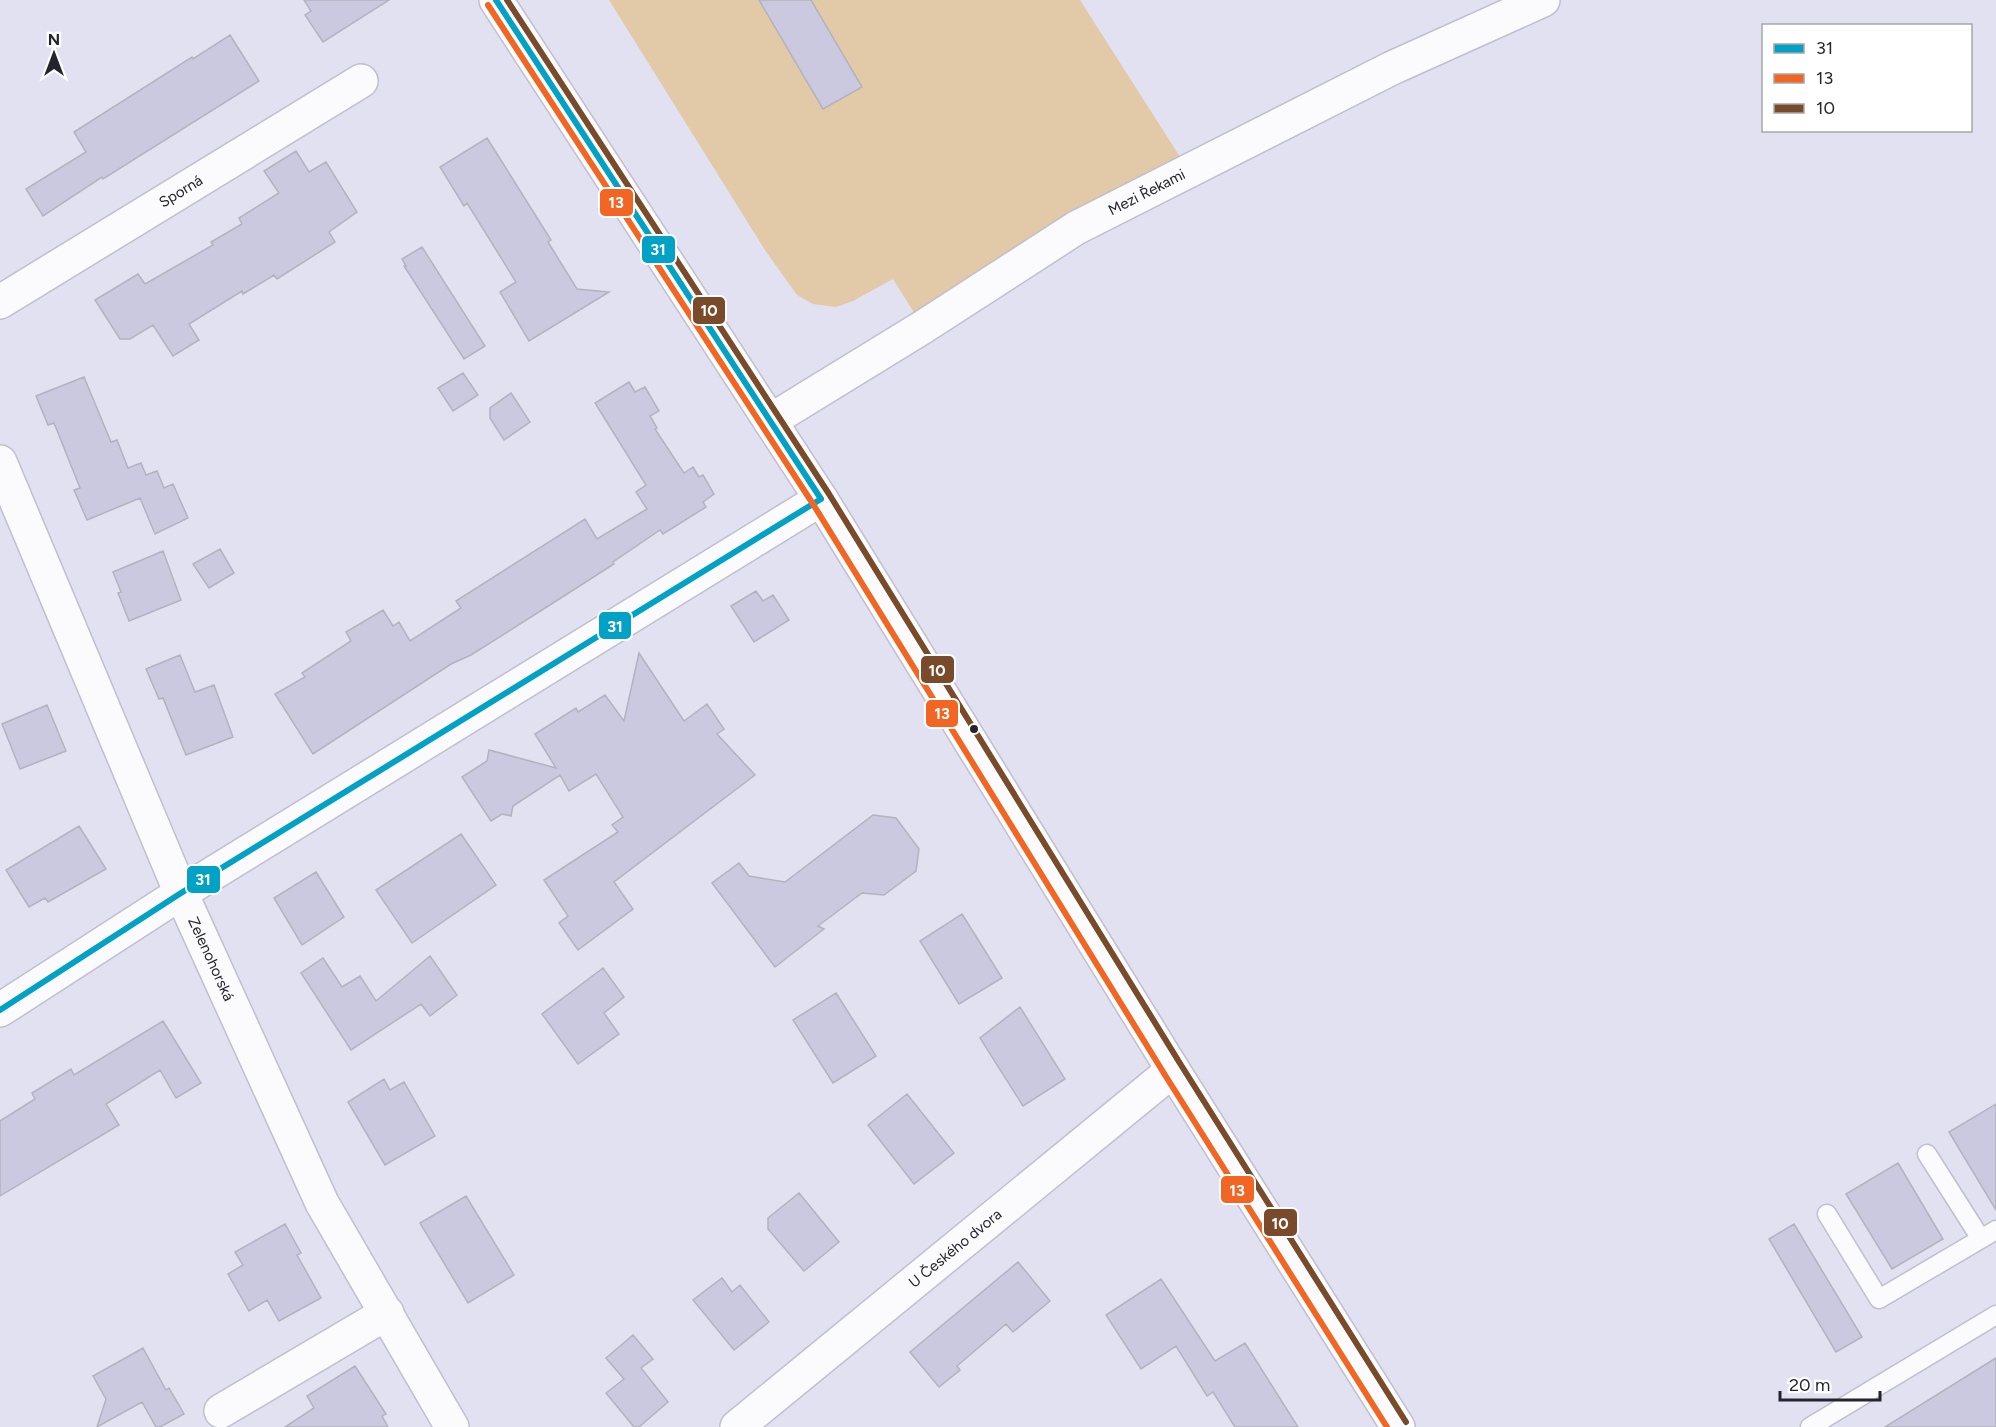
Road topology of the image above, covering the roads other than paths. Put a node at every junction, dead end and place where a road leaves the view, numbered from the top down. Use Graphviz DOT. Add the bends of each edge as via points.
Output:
graph roads {
  1 [pos="496,0"];
  2 [pos="1543,0"];
  3 [pos="361,81"];
  4 [pos="0,302"];
  5 [pos="770,421"];
  6 [pos="0,462"];
  7 [pos="820,499"];
  8 [pos="181,893"];
  9 [pos="0,1010"];
  10 [pos="1173,1070"];
  11 [pos="1927,1154"];
  12 [pos="1827,1214"];
  13 [pos="1988,1235"];
  14 [pos="387,1313"];
  15 [pos="1996,1315"];
  16 [pos="221,1411"];
  17 [pos="452,1427"];
  18 [pos="737,1427"];
  19 [pos="1398,1427"];
  20 [pos="1810,1427"];
  1 -- 5 [label="street"];
  2 -- 5 [label="street, Mezi Řekami" via="1392,68 1076,228"];
  3 -- 4 [label="street, Sporná"];
  5 -- 7 [label="street"];
  6 -- 8 [label="street, Zelenohorská"];
  7 -- 8 [label="street"];
  7 -- 10 [label="street"];
  8 -- 9 [label="street"];
  8 -- 14 [label="street, Zelenohorská" via="322,1203"];
  10 -- 18 [label="street, U Českého dvora"];
  10 -- 19 [label="street"];
  11 -- 13 [label="lane"];
  12 -- 13 [label="lane" via="1879,1299"];
  14 -- 16 [label="street"];
  14 -- 17 [label="street, Zelenohorská"];
  15 -- 20 [label="lane"];
}
